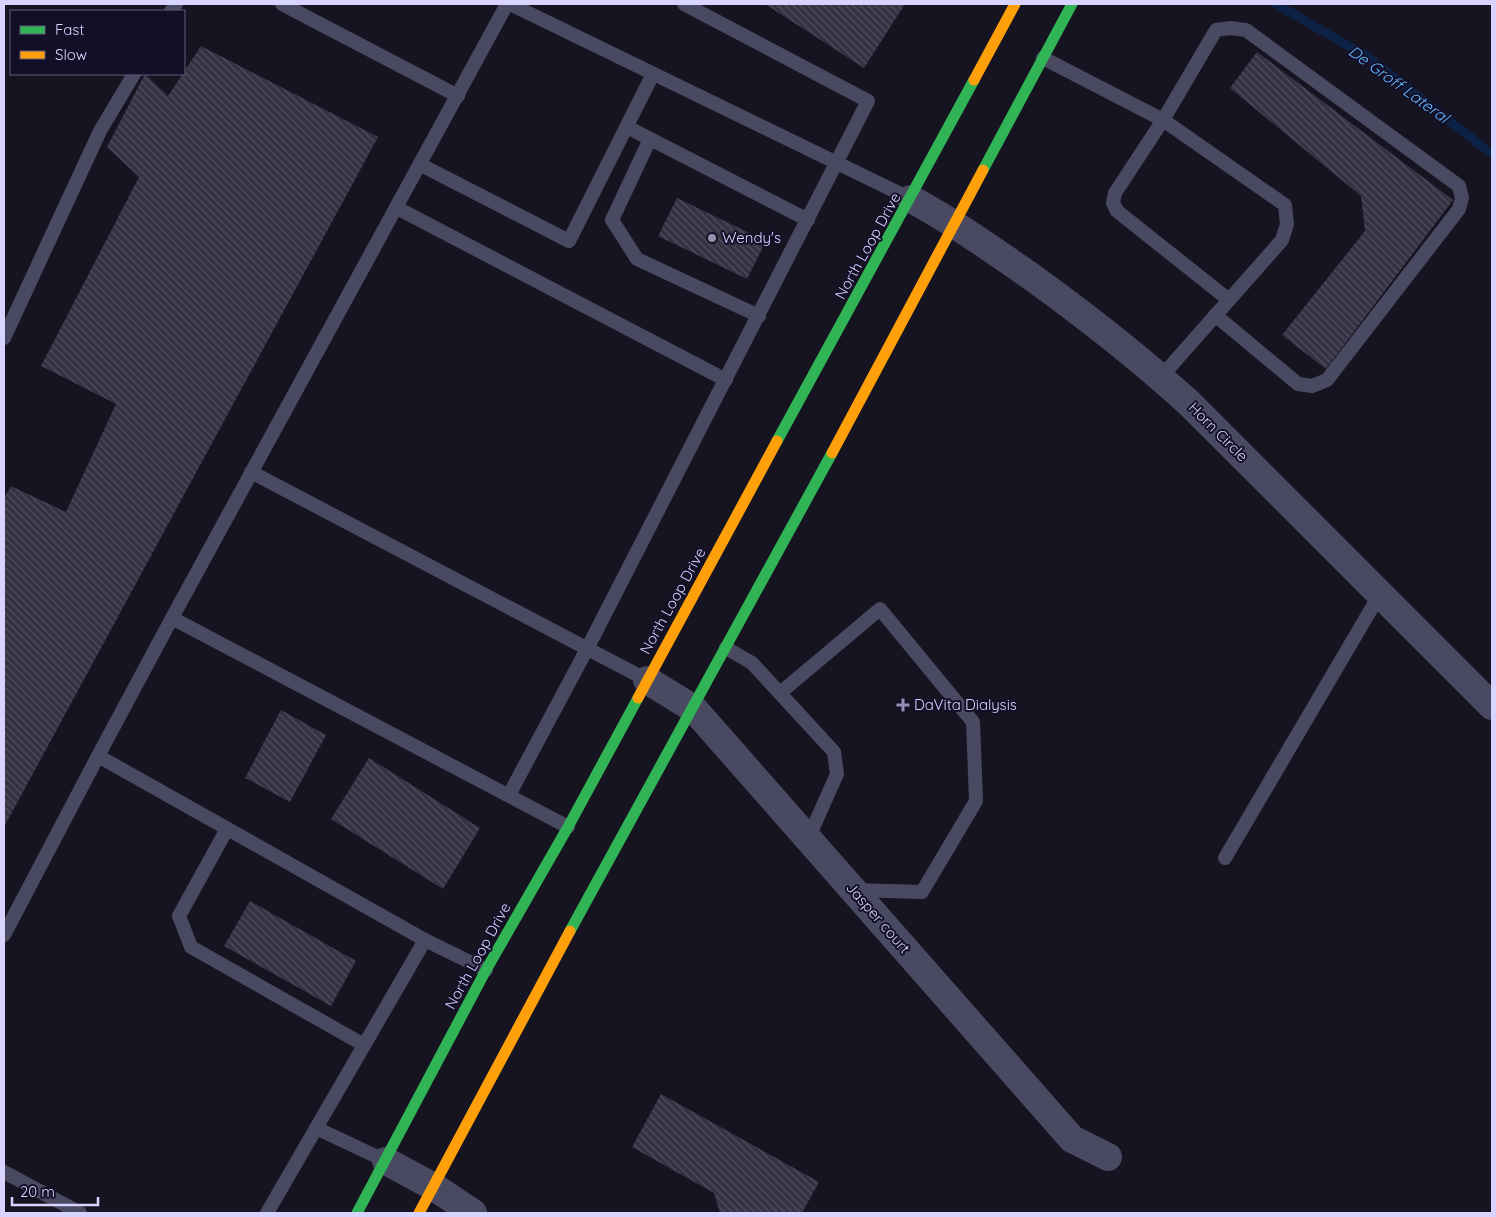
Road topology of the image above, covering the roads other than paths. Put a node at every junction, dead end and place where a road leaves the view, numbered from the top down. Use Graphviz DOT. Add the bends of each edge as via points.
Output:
graph roads {
  1 [pos="282,4"];
  2 [pos="509,4"];
  3 [pos="684,4"];
  4 [pos="1015,4"];
  5 [pos="1072,4"];
  6 [pos="1043,58"];
  7 [pos="653,74"];
  8 [pos="133,75"];
  9 [pos="458,96"];
  10 [pos="1162,120"];
  11 [pos="627,126"];
  12 [pos="650,139"];
  13 [pos="837,163"];
  14 [pos="420,165"];
  15 [pos="911,199"];
  16 [pos="397,208"];
  17 [pos="808,220"];
  18 [pos="955,223"];
  19 [pos="1228,300"];
  20 [pos="759,316"];
  21 [pos="1215,316"];
  22 [pos="4,338"];
  23 [pos="1161,377"];
  24 [pos="726,380"];
  25 [pos="251,472"];
  26 [pos="1380,594"];
  27 [pos="172,618"];
  28 [pos="726,648"];
  29 [pos="587,649"];
  30 [pos="647,680"];
  31 [pos="780,693"];
  32 [pos="1492,706"];
  33 [pos="694,709"];
  34 [pos="98,756"];
  35 [pos="508,795"];
  36 [pos="568,827"];
  37 [pos="227,829"];
  38 [pos="808,839"];
  39 [pos="1226,858"];
  40 [pos="853,890"];
  41 [pos="4,935"];
  42 [pos="425,940"];
  43 [pos="486,970"];
  44 [pos="364,1045"];
  45 [pos="316,1128"];
  46 [pos="1108,1158"];
  47 [pos="386,1161"];
  48 [pos="4,1172"];
  49 [pos="434,1187"];
  50 [pos="80,1213"];
  51 [pos="267,1213"];
  52 [pos="357,1213"];
  53 [pos="420,1213"];
  54 [pos="473,1213"];
  1 -- 9 [label="lane"];
  2 -- 7 [label="lane"];
  2 -- 9 [label="lane"];
  3 -- 13 [label="lane" via="868,101"];
  4 -- 15 [label="main road, North Loop Drive"];
  5 -- 6 [label="main road"];
  6 -- 10 [label="lane"];
  6 -- 18 [label="main road"];
  7 -- 11 [label="lane"];
  7 -- 13 [label="lane"];
  8 -- 22 [label="lane" via="100,131"];
  9 -- 14 [label="lane"];
  10 -- 19 [label="lane" via="1115,193 1113,203 1117,211"];
  10 -- 19 [label="lane" via="1285,205 1287,224 1282,240"];
  10 -- 21 [label="lane" via="1216,30 1246,30 1459,186 1462,198 1458,209 1327,380 1312,386 1298,384"];
  11 -- 12 [label="lane"];
  11 -- 14 [label="lane" via="569,241"];
  12 -- 17 [label="lane"];
  12 -- 20 [label="lane" via="612,220 636,259"];
  13 -- 15 [label="lane"];
  13 -- 17 [label="lane"];
  14 -- 16 [label="lane"];
  15 -- 18 [label="street, Horn Circle"];
  15 -- 30 [label="main road, North Loop Drive"];
  16 -- 24 [label="lane"];
  16 -- 25 [label="lane"];
  17 -- 20 [label="lane"];
  18 -- 23 [label="street, Horn Circle" via="1104,329"];
  18 -- 28 [label="main road"];
  19 -- 21 [label="lane"];
  20 -- 24 [label="lane"];
  21 -- 23 [label="lane"];
  23 -- 26 [label="street, Horn Circle"];
  24 -- 29 [label="lane"];
  25 -- 27 [label="lane"];
  25 -- 29 [label="lane"];
  26 -- 32 [label="street, Horn Circle"];
  26 -- 39 [label="lane"];
  27 -- 34 [label="lane"];
  27 -- 35 [label="lane"];
  28 -- 31 [label="lane" via="752,663"];
  28 -- 33 [label="main road"];
  29 -- 30 [label="lane"];
  29 -- 35 [label="lane"];
  30 -- 33 [label="street, Jasper court"];
  30 -- 36 [label="main road, North Loop Drive"];
  31 -- 38 [label="lane" via="834,752 837,774"];
  31 -- 40 [label="lane" via="880,609 973,722 976,801 922,892"];
  33 -- 38 [label="street, Jasper court"];
  33 -- 49 [label="main road"];
  34 -- 37 [label="lane"];
  34 -- 41 [label="lane"];
  35 -- 36 [label="lane"];
  36 -- 43 [label="main road, North Loop Drive"];
  37 -- 42 [label="lane"];
  37 -- 44 [label="lane" via="179,916 191,947"];
  38 -- 40 [label="street, Jasper court"];
  40 -- 46 [label="street, Jasper court" via="1072,1139"];
  42 -- 43 [label="lane"];
  42 -- 44 [label="lane"];
  43 -- 47 [label="main road, North Loop Drive"];
  44 -- 45 [label="lane"];
  45 -- 47 [label="lane"];
  45 -- 51 [label="lane"];
  47 -- 49 [label="street"];
  47 -- 52 [label="main road, North Loop Drive"];
  48 -- 50 [label="lane"];
  49 -- 53 [label="main road"];
  49 -- 54 [label="street"];
}
